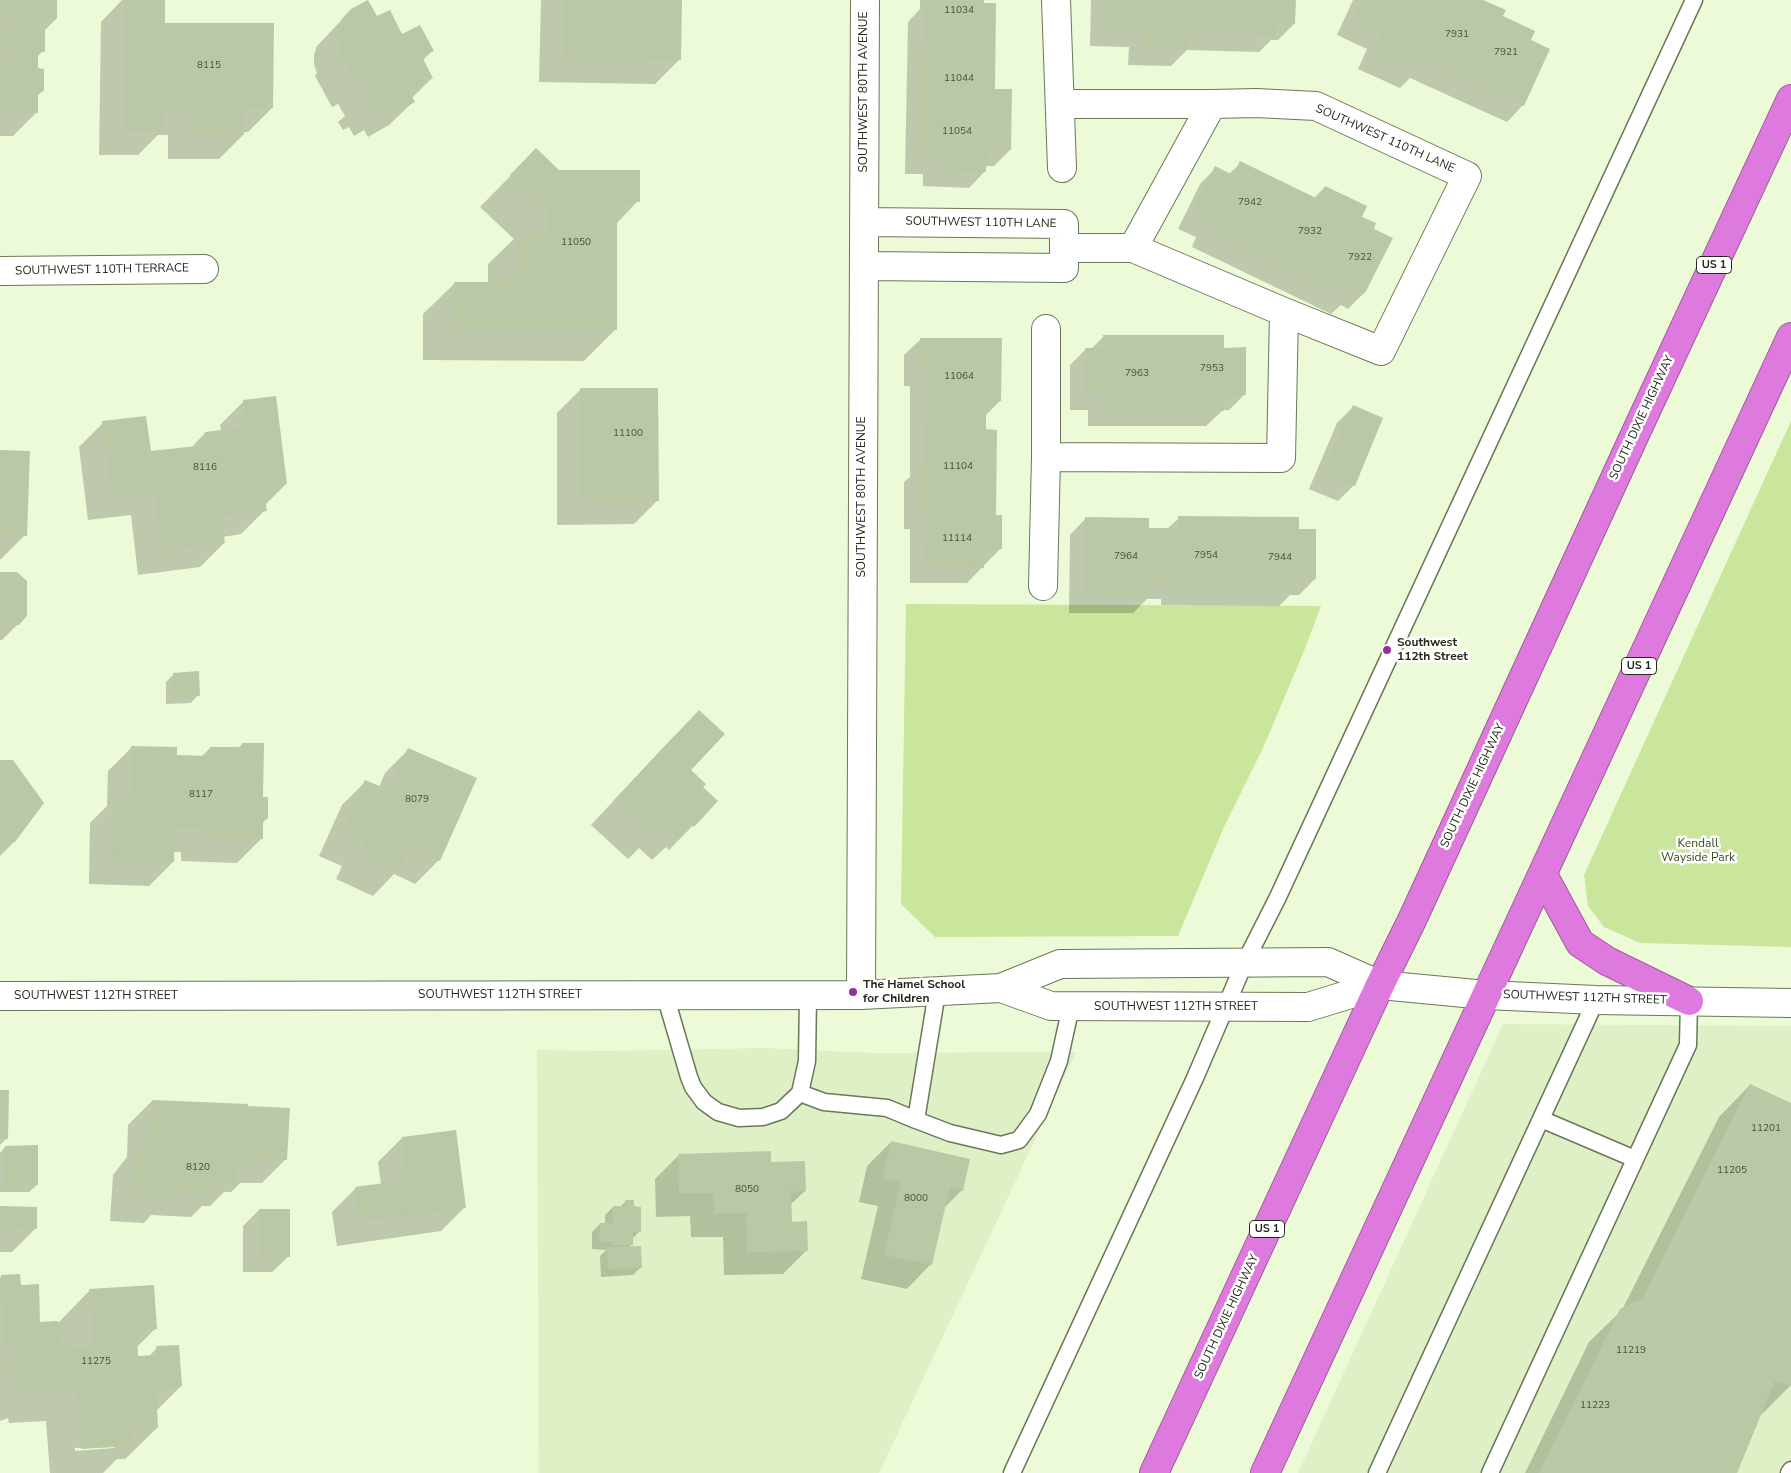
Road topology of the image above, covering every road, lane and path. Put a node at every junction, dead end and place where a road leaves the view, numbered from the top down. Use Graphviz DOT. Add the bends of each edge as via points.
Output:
graph roads {
  1 [pos="865,0"];
  2 [pos="1056,0"];
  3 [pos="1694,0"];
  4 [pos="1791,99"];
  5 [pos="1061,104"];
  6 [pos="1212,104"];
  7 [pos="1062,168"];
  8 [pos="864,222"];
  9 [pos="1064,247"];
  10 [pos="1133,248"];
  11 [pos="864,266"];
  12 [pos="204,269"];
  13 [pos="0,271"];
  14 [pos="1284,312"];
  15 [pos="1046,329"];
  16 [pos="1791,337"];
  17 [pos="1046,457"];
  18 [pos="1043,586"];
  19 [pos="1543,875"];
  20 [pos="1244,964"];
  21 [pos="1380,985"];
  22 [pos="1001,988"];
  23 [pos="937,992"];
  24 [pos="665,995"];
  25 [pos="861,995"];
  26 [pos="1486,995"];
  27 [pos="0,996"];
  28 [pos="808,996"];
  29 [pos="1596,1000"];
  30 [pos="1689,1001"];
  31 [pos="1791,1002"];
  32 [pos="1072,1006"];
  33 [pos="1224,1007"];
  34 [pos="800,1093"];
  35 [pos="1541,1119"];
  36 [pos="916,1120"];
  37 [pos="1635,1159"];
  38 [pos="1791,1470"];
  39 [pos="1012,1473"];
  40 [pos="1154,1473"];
  41 [pos="1265,1473"];
  42 [pos="1377,1473"];
  43 [pos="1490,1473"];
  44 [pos="1789,1473"];
  1 -- 8 [label="street, SOUTHWEST 80TH AVENUE"];
  2 -- 5 [label="street"];
  3 -- 20 [label="lane" via="1277,900"];
  4 -- 21 [label="highway, SOUTH DIXIE HIGHWAY / US 1"];
  5 -- 6 [label="street"];
  5 -- 7 [label="street"];
  6 -- 10 [label="street"];
  6 -- 14 [label="street, SOUTHWEST 110TH LANE" via="1316,106 1467,176 1380,351"];
  8 -- 9 [label="street, SOUTHWEST 110TH LANE"];
  8 -- 11 [label="street, SOUTHWEST 80TH AVENUE"];
  9 -- 10 [label="street"];
  9 -- 11 [label="street"];
  10 -- 14 [label="street, SOUTHWEST 110TH LANE"];
  11 -- 25 [label="street, SOUTHWEST 80TH AVENUE"];
  12 -- 13 [label="street, SOUTHWEST 110TH TERRACE"];
  14 -- 17 [label="street" via="1281,458"];
  15 -- 17 [label="street"];
  16 -- 19 [label="highway, US 1"];
  17 -- 18 [label="street"];
  19 -- 26 [label="highway, US 1"];
  19 -- 30 [label="highway" via="1580,943 1607,961"];
  20 -- 21 [label="street, SOUTHWEST 112TH STREET" via="1328,962"];
  20 -- 22 [label="street, SOUTHWEST 112TH STREET" via="1060,964"];
  20 -- 33 [label="lane"];
  21 -- 26 [label="street, SOUTHWEST 112TH STREET"];
  21 -- 33 [label="street, SOUTHWEST 112TH STREET" via="1308,1007"];
  21 -- 40 [label="highway, SOUTH DIXIE HIGHWAY / US 1"];
  22 -- 23 [label="street, SOUTHWEST 112TH STREET"];
  22 -- 32 [label="street, SOUTHWEST 112TH STREET" via="1051,1006"];
  23 -- 25 [label="street, SOUTHWEST 112TH STREET"];
  23 -- 36 [label="lane"];
  24 -- 27 [label="street, SOUTHWEST 112TH STREET"];
  24 -- 28 [label="street, SOUTHWEST 112TH STREET"];
  24 -- 34 [label="lane" via="689,1077 704,1102 718,1112 739,1118 763,1118 781,1111"];
  25 -- 28 [label="street, SOUTHWEST 112TH STREET"];
  26 -- 29 [label="street, SOUTHWEST 112TH STREET"];
  26 -- 41 [label="highway, US 1"];
  28 -- 34 [label="lane" via="807,1061"];
  29 -- 30 [label="street, SOUTHWEST 112TH STREET"];
  29 -- 35 [label="lane"];
  30 -- 31 [label="street, SOUTHWEST 112TH STREET"];
  30 -- 37 [label="lane" via="1688,1044"];
  32 -- 33 [label="street, SOUTHWEST 112TH STREET"];
  32 -- 36 [label="lane" via="1059,1061 1038,1114 1018,1140 1001,1145 950,1134"];
  33 -- 39 [label="lane" via="1199,1069"];
  34 -- 36 [label="lane" via="824,1102 887,1108"];
  35 -- 37 [label="lane"];
  35 -- 42 [label="lane"];
  37 -- 43 [label="lane"];
  38 -- 44 [label="lane"];
}
